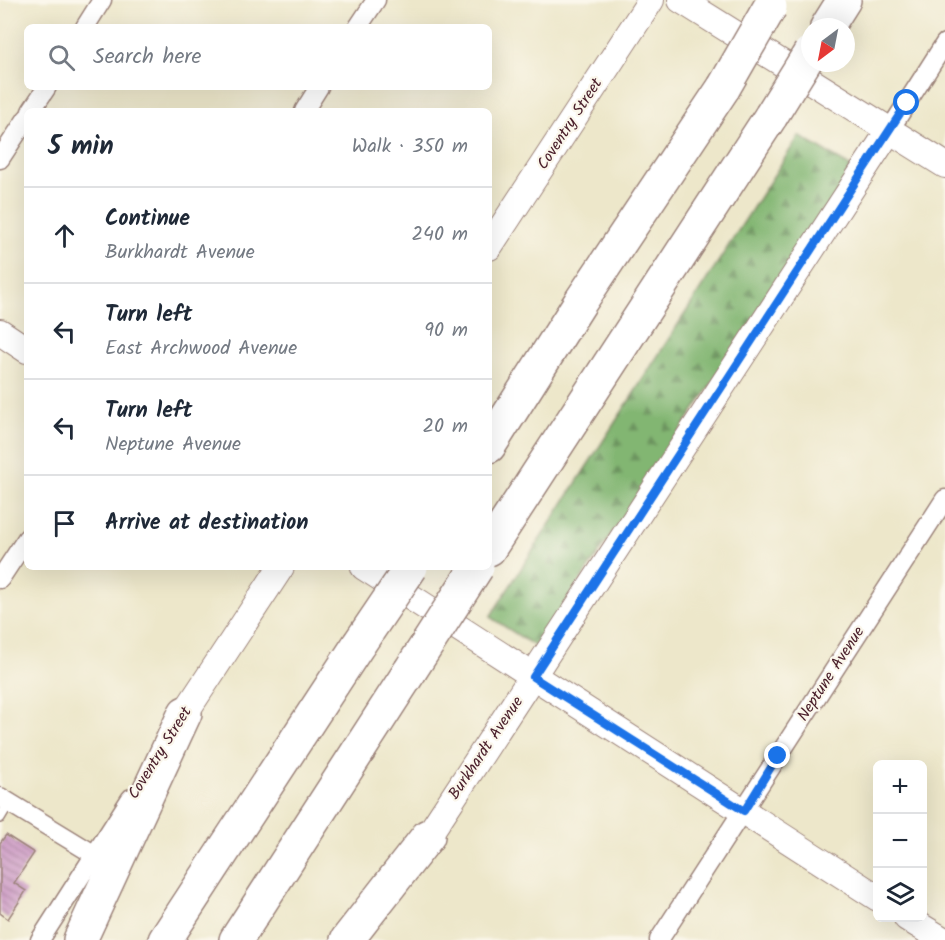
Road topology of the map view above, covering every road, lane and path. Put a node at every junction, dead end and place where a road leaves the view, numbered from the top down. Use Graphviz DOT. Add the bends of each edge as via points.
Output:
graph roads {
  1 [pos="102,0"];
  2 [pos="376,0"];
  3 [pos="651,0"];
  4 [pos="681,0"];
  5 [pos="844,0"];
  6 [pos="771,3"];
  7 [pos="833,18"];
  8 [pos="87,24"];
  9 [pos="360,24"];
  10 [pos="945,43"];
  11 [pos="801,68"];
  12 [pos="45,90"];
  13 [pos="317,90"];
  14 [pos="34,108"];
  15 [pos="306,108"];
  16 [pos="24,123"];
  17 [pos="888,131"];
  18 [pos="0,159"];
  19 [pos="945,165"];
  20 [pos="492,243"];
  21 [pos="0,332"];
  22 [pos="24,348"];
  23 [pos="492,441"];
  24 [pos="945,499"];
  25 [pos="24,543"];
  26 [pos="492,544"];
  27 [pos="279,570"];
  28 [pos="369,570"];
  29 [pos="409,570"];
  30 [pos="475,570"];
  31 [pos="0,579"];
  32 [pos="533,677"];
  33 [pos="185,712"];
  34 [pos="3,806"];
  35 [pos="744,811"];
  36 [pos="428,836"];
  37 [pos="95,855"];
  38 [pos="873,895"];
  39 [pos="914,922"];
  40 [pos="40,940"];
  41 [pos="80,940"];
  42 [pos="165,940"];
  43 [pos="236,940"];
  44 [pos="347,940"];
  45 [pos="362,940"];
  46 [pos="659,940"];
  47 [pos="943,940"];
  1 -- 8 [label="street"];
  2 -- 9 [label="street"];
  3 -- 20 [label="street, Coventry Street"];
  4 -- 17 [label="street"];
  5 -- 7 [label="highway"];
  6 -- 23 [label="highway, bridge" via="724,87"];
  10 -- 17 [label="street, Burkhardt Avenue"];
  11 -- 26 [label="highway, bridge"];
  12 -- 14 [label="street"];
  13 -- 15 [label="street"];
  16 -- 18 [label="street"];
  17 -- 19 [label="street"];
  17 -- 32 [label="street, Burkhardt Avenue"];
  21 -- 22 [label="street"];
  24 -- 35 [label="street, Neptune Avenue"];
  25 -- 31 [label="street"];
  27 -- 33 [label="street, Coventry Street"];
  28 -- 32 [label="street"];
  29 -- 42 [label="highway, bridge"];
  30 -- 43 [label="highway, bridge"];
  32 -- 35 [label="street"];
  32 -- 36 [label="street, Burkhardt Avenue"];
  33 -- 37 [label="street, Coventry Street"];
  33 -- 41 [label="highway"];
  34 -- 37 [label="street"];
  35 -- 38 [label="street"];
  35 -- 46 [label="street, Neptune Avenue"];
  36 -- 44 [label="highway"];
  36 -- 45 [label="street, Burkhardt Avenue"];
  37 -- 40 [label="street, Coventry Street"];
  39 -- 47 [label="street"];
}
